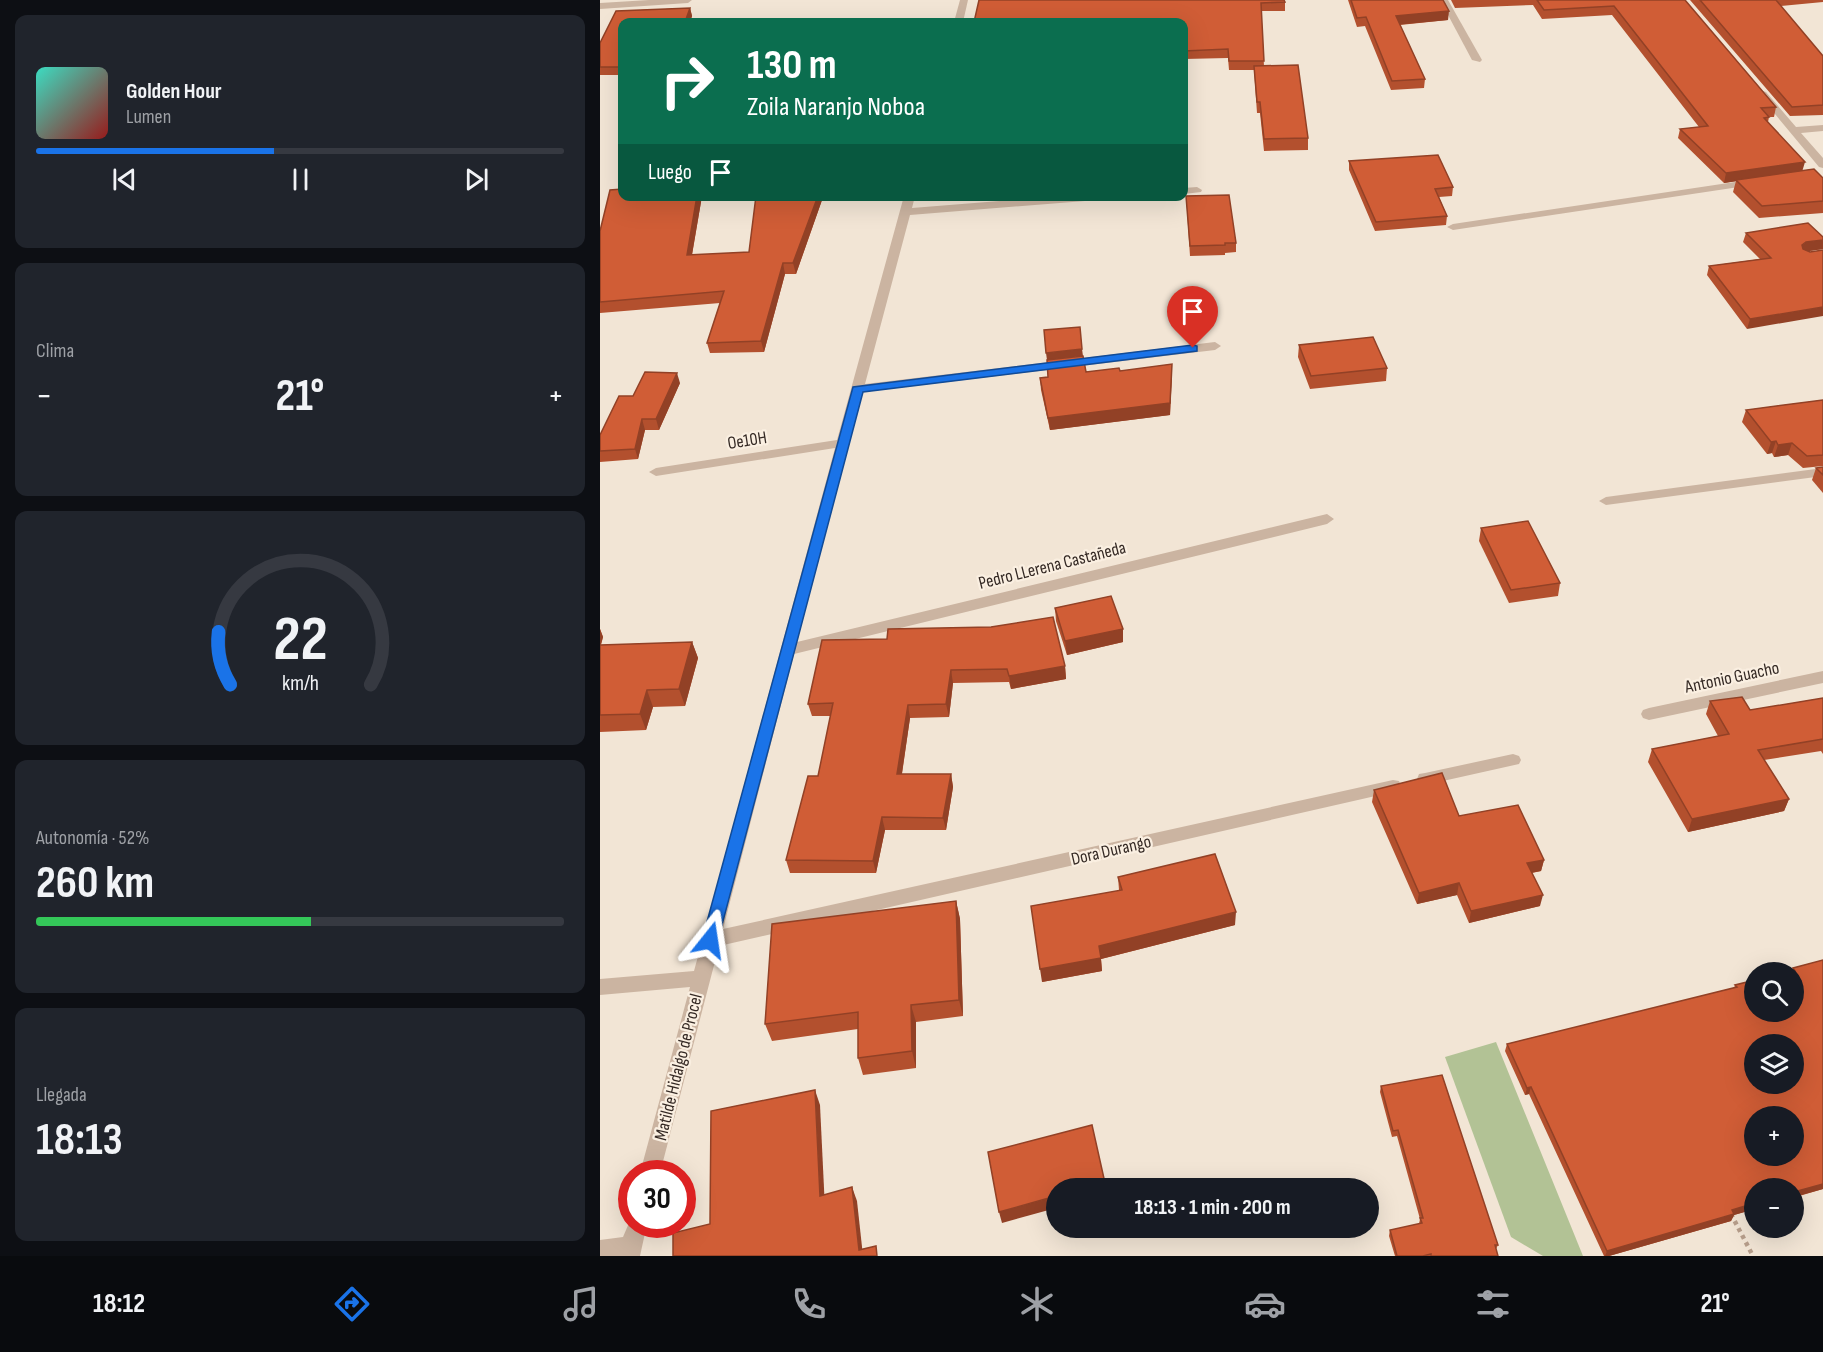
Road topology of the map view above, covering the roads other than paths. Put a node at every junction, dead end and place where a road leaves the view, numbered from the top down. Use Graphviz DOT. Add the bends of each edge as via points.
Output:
graph roads {
  1 [pos="688,0"];
  2 [pos="964,0"];
  3 [pos="1444,0"];
  4 [pos="600,6"];
  5 [pos="959,18"];
  6 [pos="1477,60"];
  7 [pos="1757,87"];
  8 [pos="1823,128"];
  9 [pos="1794,130"];
  10 [pos="1823,165"];
  11 [pos="1770,180"];
  12 [pos="1197,190"];
  13 [pos="1188,191"];
  14 [pos="909,201"];
  15 [pos="1046,201"];
  16 [pos="906,212"];
  17 [pos="1452,228"];
  18 [pos="1215,346"];
  19 [pos="858,389"];
  20 [pos="843,443"];
  21 [pos="656,472"];
  22 [pos="1823,472"];
  23 [pos="1606,501"];
  24 [pos="1327,519"];
  25 [pos="787,650"];
  26 [pos="1823,677"];
  27 [pos="1649,714"];
  28 [pos="1513,760"];
  29 [pos="710,940"];
  30 [pos="700,978"];
  31 [pos="600,987"];
  32 [pos="654,1160"];
  33 [pos="600,1250"];
  34 [pos="631,1251"];
  1 -- 4 [label="street"];
  2 -- 5 [label="street"];
  3 -- 6 [label="street"];
  7 -- 9 [label="street"];
  8 -- 9 [label="street"];
  9 -- 10 [label="street"];
  11 -- 17 [label="street"];
  12 -- 13 [label="street"];
  14 -- 16 [label="street, Matilde Hidalgo de Procel"];
  15 -- 16 [label="street"];
  16 -- 19 [label="street, Matilde Hidalgo de Procel"];
  18 -- 19 [label="street"];
  19 -- 20 [label="street, Matilde Hidalgo de Procel"];
  20 -- 21 [label="street, Oe10H"];
  20 -- 25 [label="street, Matilde Hidalgo de Procel"];
  22 -- 23 [label="street"];
  24 -- 25 [label="street, Pedro LLerena Castañeda"];
  25 -- 29 [label="street, Matilde Hidalgo de Procel"];
  26 -- 27 [label="street, Antonio Guacho"];
  28 -- 29 [label="street, Dora Durango"];
  29 -- 30 [label="street, Matilde Hidalgo de Procel"];
  30 -- 31 [label="street"];
  30 -- 32 [label="street, Matilde Hidalgo de Procel"];
  33 -- 34 [label="street"];
}
